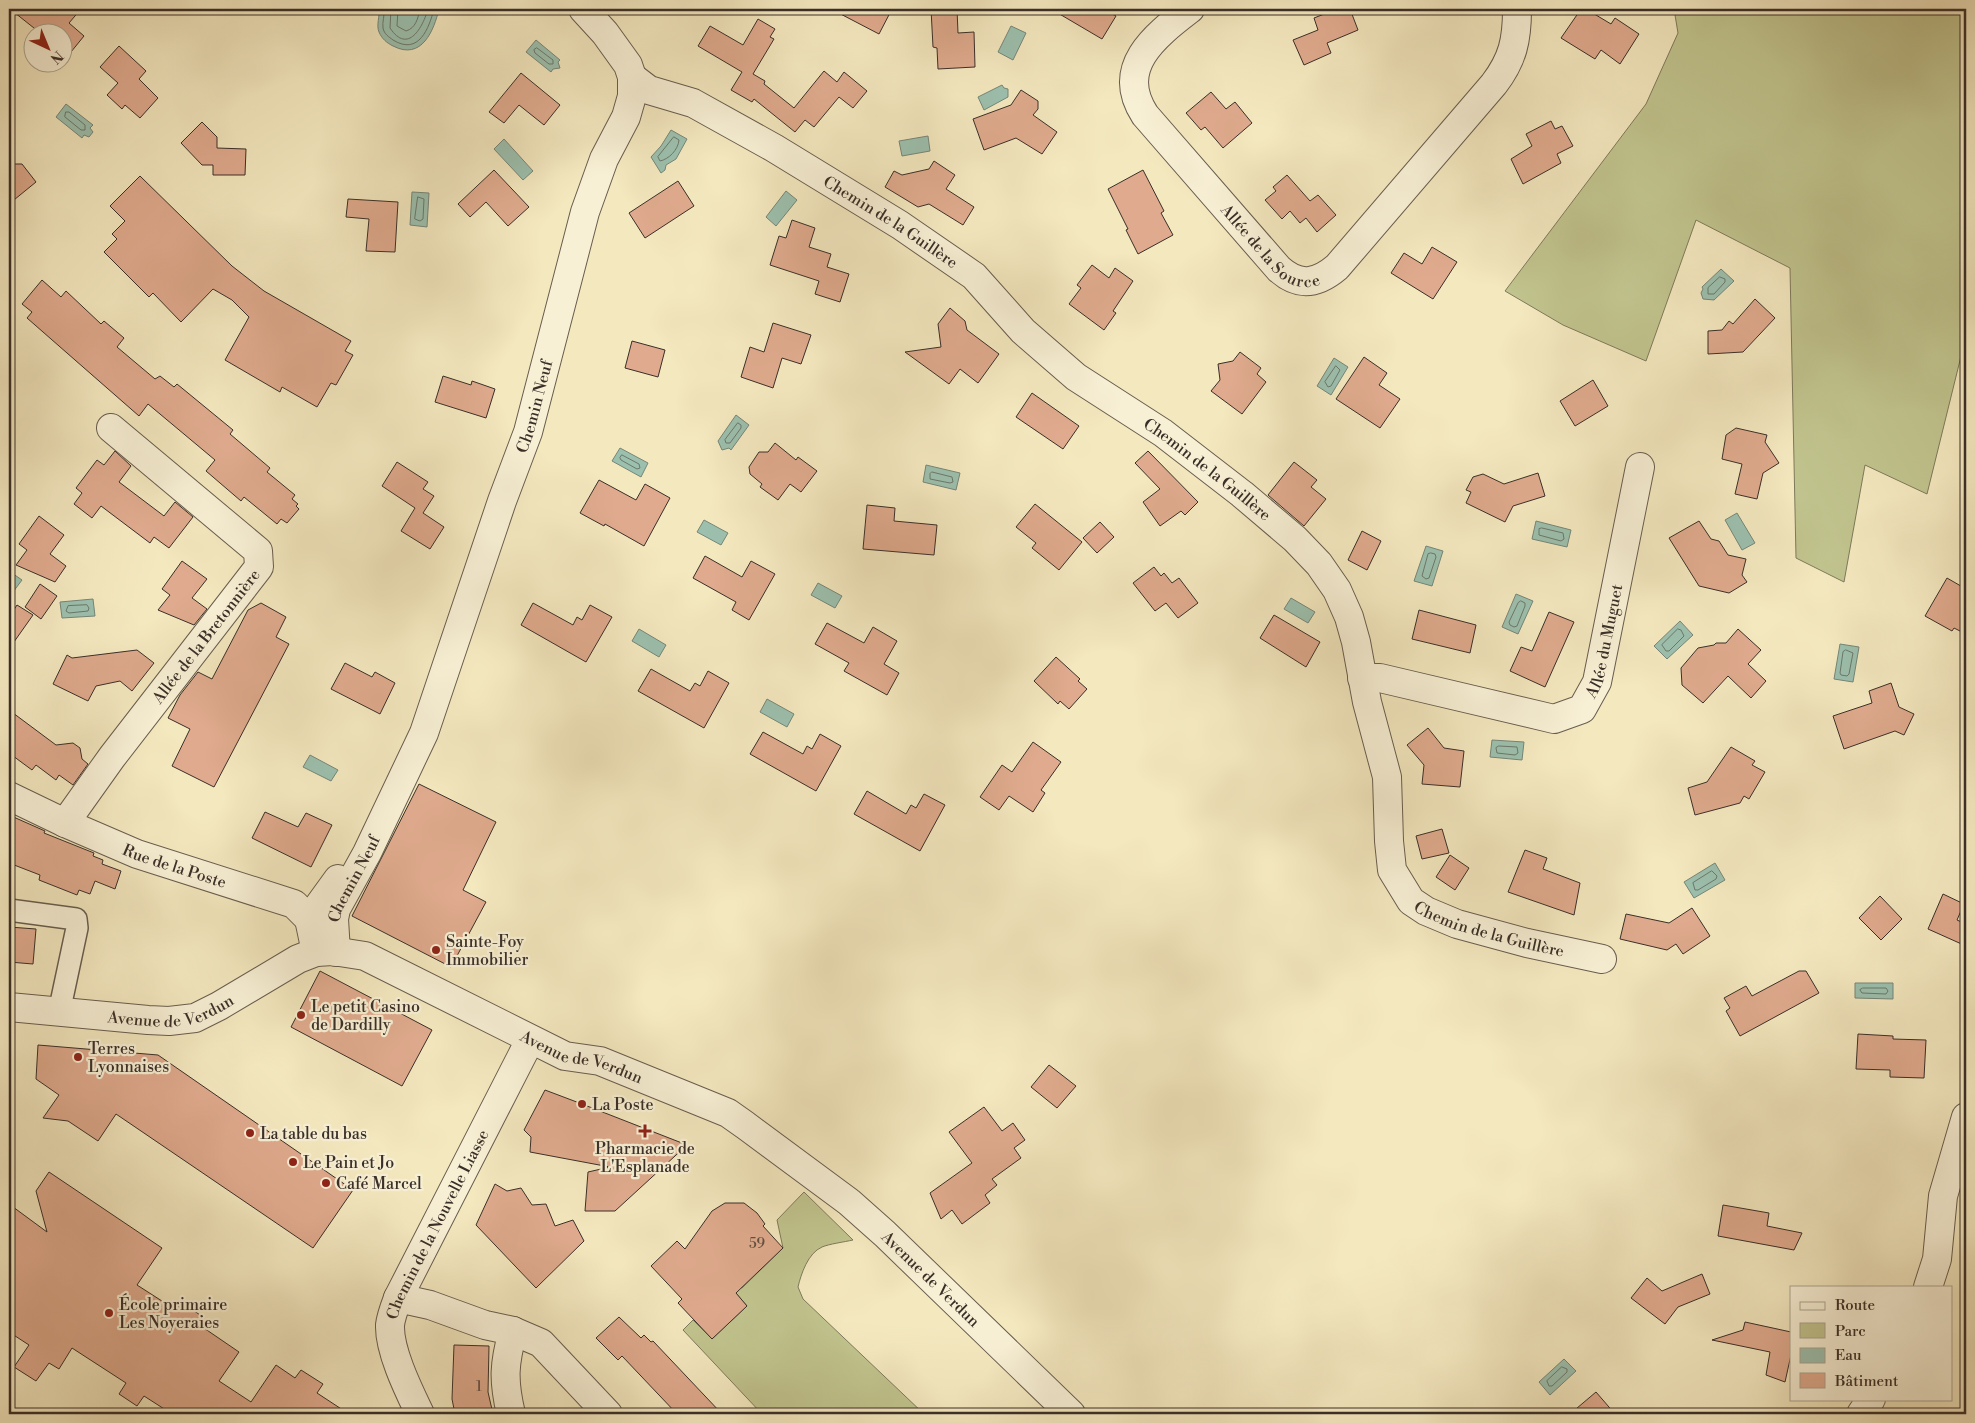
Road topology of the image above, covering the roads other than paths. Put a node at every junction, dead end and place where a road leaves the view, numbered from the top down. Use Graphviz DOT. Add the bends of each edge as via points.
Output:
graph roads {
  1 [pos="583,9"];
  2 [pos="1190,9"];
  3 [pos="1517,9"];
  4 [pos="632,77"];
  5 [pos="111,428"];
  6 [pos="1640,467"];
  7 [pos="1362,678"];
  8 [pos="9,796"];
  9 [pos="387,811"];
  10 [pos="65,823"];
  11 [pos="9,910"];
  12 [pos="309,918"];
  13 [pos="326,952"];
  14 [pos="1602,959"];
  15 [pos="61,1003"];
  16 [pos="9,1007"];
  17 [pos="530,1040"];
  18 [pos="1966,1117"];
  19 [pos="1928,1286"];
  20 [pos="398,1298"];
  21 [pos="513,1331"];
  22 [pos="1870,1400"];
  23 [pos="420,1414"];
  24 [pos="511,1414"];
  25 [pos="608,1414"];
  26 [pos="1071,1414"];
  27 [pos="1861,1414"];
  1 -- 4 [label="street" via="605,33 628,65"];
  2 -- 3 [label="street, Allée de la Source" via="1140,57 1134,78 1137,101 1145,115 1279,268 1293,279 1306,282 1326,276 1337,267 1494,84 1514,47"];
  4 -- 7 [label="street, Chemin de la Guillère" via="649,90 693,104 774,148 974,276 1023,331 1076,377 1162,433 1242,494 1295,539 1324,570 1349,617"];
  4 -- 9 [label="street, Chemin Neuf" via="632,96 626,117 604,160 585,212 528,432 424,733"];
  5 -- 10 [label="street, Allée de la Bretonnière" via="258,551 259,567"];
  6 -- 7 [label="street, Allée du Muguet" via="1596,682 1582,708 1554,719 1380,678"];
  7 -- 14 [label="street, Chemin de la Guillère" via="1387,777 1392,870 1411,901 1457,924"];
  8 -- 10 [label="street, Rue de la Poste"];
  9 -- 12 [label="street, Chemin Neuf"];
  9 -- 13 [label="street, Chemin Neuf" via="336,909 334,929"];
  10 -- 12 [label="street, Rue de la Poste" via="137,854 294,904"];
  11 -- 15 [label="street" via="76,919 77,928"];
  12 -- 13 [label="street"];
  13 -- 16 [label="street, Avenue de Verdun" via="298,959 195,1018 169,1022"];
  13 -- 17 [label="street, Avenue de Verdun" via="365,956"];
  17 -- 20 [label="street, Chemin de la Nouvelle Liasse"];
  17 -- 26 [label="street, Avenue de Verdun" via="566,1056 600,1062 728,1113 849,1202"];
  18 -- 19 [label="street" via="1943,1196 1937,1259"];
  20 -- 21 [label="street"];
  20 -- 23 [label="street, Chemin de la Nouvelle Liasse" via="390,1324 392,1335 403,1379"];
  21 -- 24 [label="street" via="504,1382"];
  21 -- 25 [label="street" via="541,1343"];
  22 -- 27 [label="street"];
}
